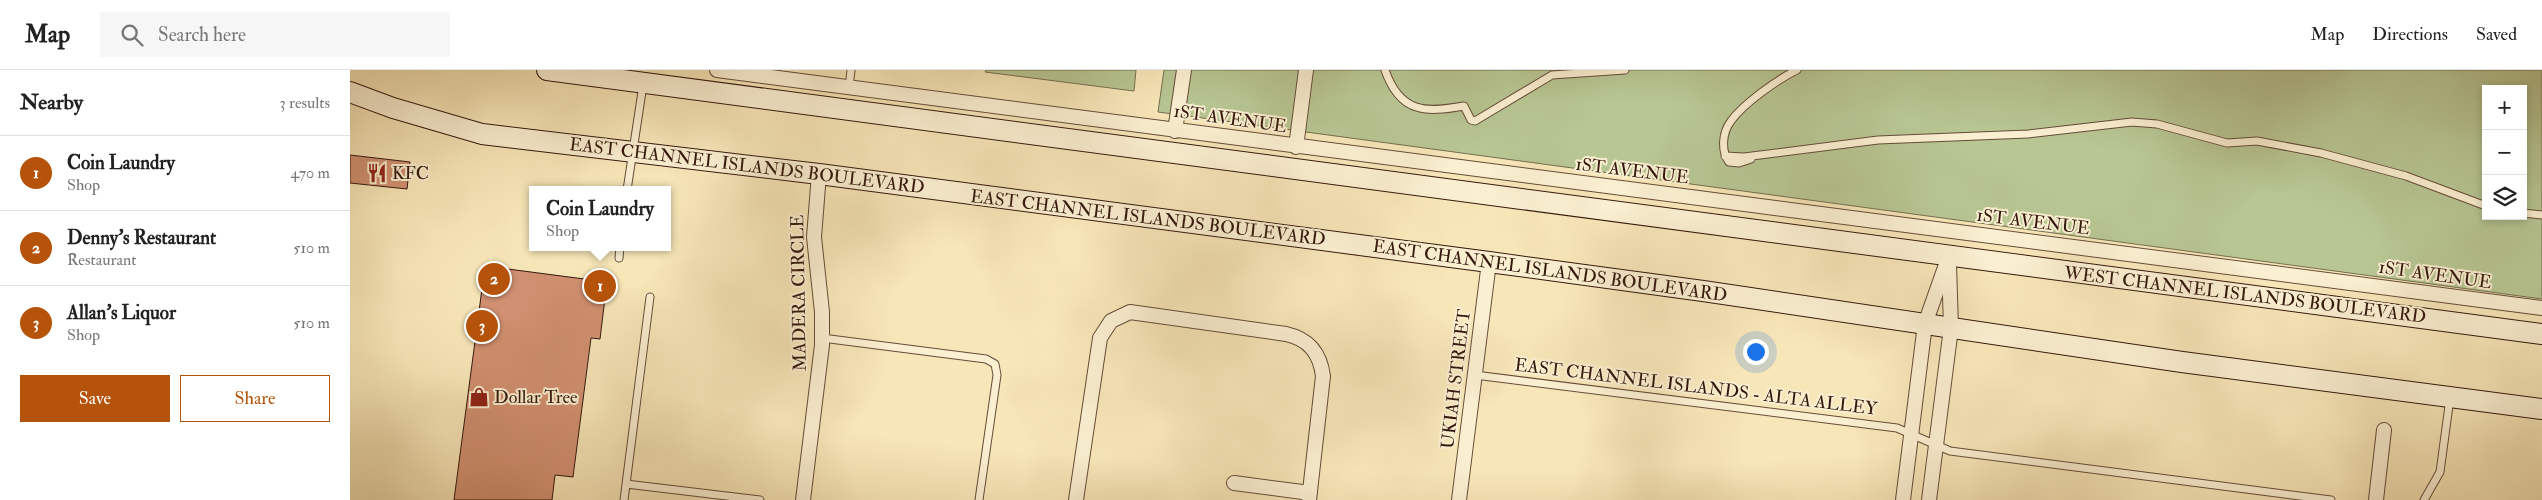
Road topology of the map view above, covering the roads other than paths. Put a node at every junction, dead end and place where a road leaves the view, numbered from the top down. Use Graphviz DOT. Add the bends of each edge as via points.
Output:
graph roads {
  1 [pos="717,70"];
  2 [pos="851,70"];
  3 [pos="1184,70"];
  4 [pos="1306,70"];
  5 [pos="1385,70"];
  6 [pos="1625,70"];
  7 [pos="1796,70"];
  8 [pos="554,71"];
  9 [pos="787,75"];
  10 [pos="643,82"];
  11 [pos="849,88"];
  12 [pos="350,92"];
  13 [pos="1175,131"];
  14 [pos="1296,147"];
  15 [pos="633,151"];
  16 [pos="819,174"];
  17 [pos="628,186"];
  18 [pos="2482,204"];
  19 [pos="2527,213"];
  20 [pos="2542,215"];
  21 [pos="620,251"];
  22 [pos="1949,256"];
  23 [pos="619,258"];
  24 [pos="1489,262"];
  25 [pos="650,297"];
  26 [pos="2542,308"];
  27 [pos="1924,324"];
  28 [pos="1951,328"];
  29 [pos="2542,334"];
  30 [pos="822,338"];
  31 [pos="1475,375"];
  32 [pos="2450,398"];
  33 [pos="2542,409"];
  34 [pos="2384,430"];
  35 [pos="1911,434"];
  36 [pos="1936,445"];
  37 [pos="1234,483"];
  38 [pos="626,484"];
  39 [pos="1309,496"];
  40 [pos="624,500"];
  41 [pos="760,500"];
  42 [pos="803,500"];
  43 [pos="979,500"];
  44 [pos="1076,500"];
  45 [pos="1459,500"];
  46 [pos="1902,500"];
  47 [pos="1929,500"];
  48 [pos="2331,500"];
  49 [pos="2376,500"];
  50 [pos="2424,500"];
  1 -- 9 [label="street, 1ST AVENUE"];
  2 -- 11 [label="lane"];
  3 -- 13 [label="street"];
  4 -- 14 [label="street"];
  5 -- 6 [label="lane" via="1399,96 1409,106 1423,110 1464,106 1471,120 1475,121 1552,75"];
  7 -- 18 [label="lane" via="1730,122 1724,135 1725,156 1729,162 1739,163 1759,154 1878,140 2028,134 2132,122 2157,124 2227,143 2257,141 2321,153 2406,176"];
  8 -- 10 [label="main road"];
  9 -- 11 [label="street, 1ST AVENUE"];
  10 -- 15 [label="lane"];
  10 -- 22 [label="main road"];
  11 -- 13 [label="street, 1ST AVENUE"];
  12 -- 15 [label="main road, EAST CHANNEL ISLANDS BOULEVARD" via="482,134"];
  13 -- 14 [label="street, 1ST AVENUE"];
  14 -- 26 [label="street, 1ST AVENUE"];
  15 -- 16 [label="main road, EAST CHANNEL ISLANDS BOULEVARD"];
  15 -- 17 [label="lane"];
  16 -- 24 [label="main road, EAST CHANNEL ISLANDS BOULEVARD"];
  16 -- 30 [label="street, MADERA CIRCLE" via="814,237"];
  19 -- 20 [label="lane"];
  21 -- 23 [label="lane"];
  22 -- 27 [label="street"];
  22 -- 28 [label="street"];
  22 -- 29 [label="main road, WEST CHANNEL ISLANDS BOULEVARD"];
  24 -- 27 [label="main road, EAST CHANNEL ISLANDS BOULEVARD"];
  24 -- 31 [label="street, UKIAH STREET"];
  25 -- 38 [label="lane"];
  27 -- 28 [label="main road, EAST CHANNEL ISLANDS BOULEVARD"];
  27 -- 35 [label="street"];
  28 -- 32 [label="main road"];
  28 -- 36 [label="street"];
  30 -- 42 [label="street, MADERA CIRCLE"];
  30 -- 43 [label="lane" via="986,359 996,364"];
  31 -- 35 [label="lane, EAST CHANNEL ISLANDS - ALTA ALLEY" via="1897,428"];
  31 -- 45 [label="street, UKIAH STREET"];
  32 -- 33 [label="main road"];
  32 -- 50 [label="lane" via="2440,472"];
  34 -- 49 [label="street"];
  35 -- 36 [label="lane, EAST CHANNEL ISLANDS - ALTA ALLEY"];
  35 -- 46 [label="street"];
  36 -- 47 [label="street"];
  36 -- 48 [label="lane, EAST CHANNEL ISLANDS - ALTA ALLEY" via="1950,451"];
  37 -- 39 [label="street"];
  38 -- 40 [label="lane"];
  38 -- 41 [label="lane"];
  39 -- 44 [label="street" via="1323,376 1322,363 1307,342 1286,334 1130,312 1111,321 1100,338"];
}
